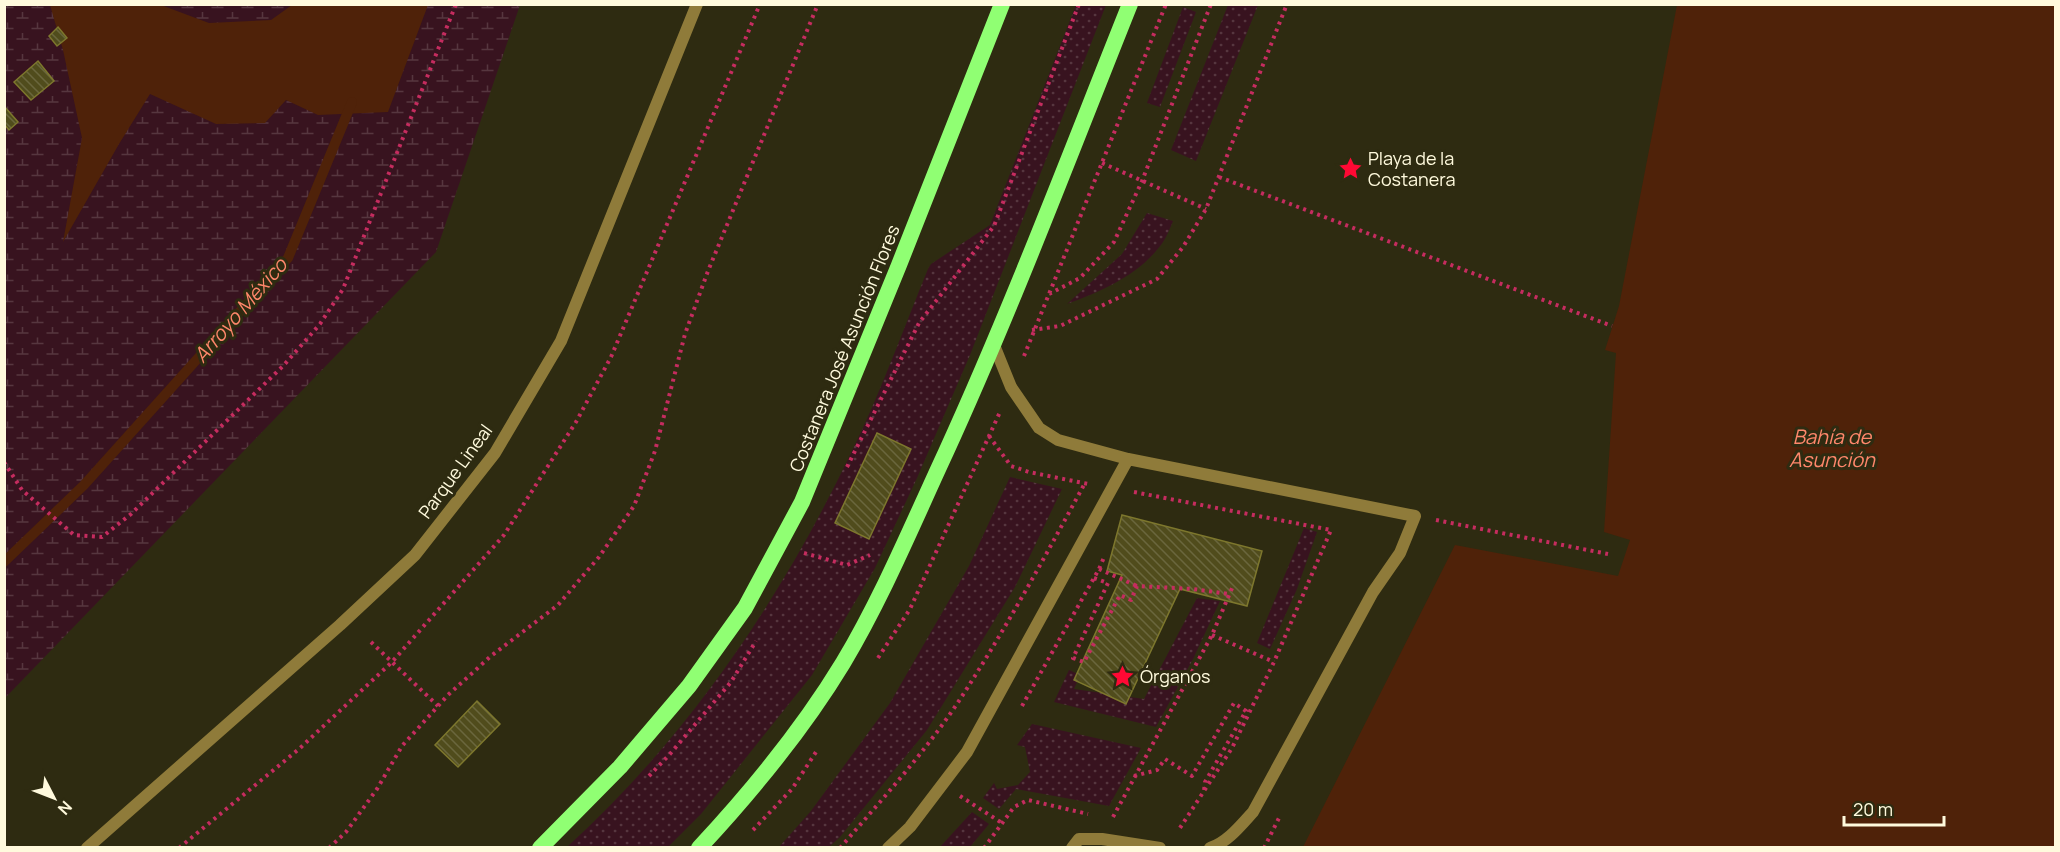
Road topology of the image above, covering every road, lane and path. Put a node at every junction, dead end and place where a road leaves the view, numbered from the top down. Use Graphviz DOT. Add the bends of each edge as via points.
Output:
graph roads {
  1 [pos="456,4"];
  2 [pos="697,4"];
  3 [pos="818,4"];
  4 [pos="1002,4"];
  5 [pos="1130,4"];
  6 [pos="1211,4"];
  7 [pos="1287,4"];
  8 [pos="1102,163"];
  9 [pos="1219,177"];
  10 [pos="1142,181"];
  11 [pos="1206,209"];
  12 [pos="1049,294"];
  13 [pos="1612,326"];
  14 [pos="1027,331"];
  15 [pos="994,345"];
  16 [pos="989,436"];
  17 [pos="1128,459"];
  18 [pos="4,462"];
  19 [pos="1085,483"];
  20 [pos="1112,488"];
  21 [pos="1415,516"];
  22 [pos="878,552"];
  23 [pos="803,553"];
  24 [pos="1608,554"];
  25 [pos="1099,569"];
  26 [pos="1094,578"];
  27 [pos="1137,586"];
  28 [pos="1233,586"];
  29 [pos="1229,594"];
  30 [pos="1212,635"];
  31 [pos="371,642"];
  32 [pos="1274,662"];
  33 [pos="438,706"];
  34 [pos="1134,776"];
  35 [pos="1204,792"];
  36 [pos="959,795"];
  37 [pos="1090,815"];
  38 [pos="1106,818"];
  39 [pos="1002,823"];
  40 [pos="1178,831"];
  41 [pos="87,848"];
  42 [pos="329,848"];
  43 [pos="540,848"];
  44 [pos="699,848"];
  45 [pos="840,848"];
  46 [pos="888,848"];
  47 [pos="984,848"];
  48 [pos="1072,848"];
  49 [pos="1160,848"];
  50 [pos="1210,848"];
  1 -- 18 [label="path" via="343,289 320,324 284,365 140,506 102,537 74,535 22,490"];
  2 -- 41 [label="street, Parque Lineal" via="561,341 495,453 415,555"];
  3 -- 33 [label="path" via="708,271 685,334 655,451 634,506 599,557 558,605 491,656"];
  4 -- 43 [label="highway, Costanera José Asunción Flores" via="802,502 745,608 689,686 620,767"];
  5 -- 15 [label="highway"];
  6 -- 10 [label="path"];
  7 -- 9 [label="path"];
  8 -- 10 [label="path"];
  9 -- 11 [label="path"];
  9 -- 13 [label="path"];
  10 -- 11 [label="path"];
  10 -- 12 [label="path" via="1114,242 1080,278"];
  11 -- 14 [label="path" via="1157,279 1060,326"];
  15 -- 17 [label="street" via="1011,387 1039,428 1058,440"];
  15 -- 44 [label="highway" via="894,565 843,663 788,743"];
  16 -- 19 [label="path" via="1011,466"];
  17 -- 20 [label="street"];
  17 -- 21 [label="street"];
  19 -- 20 [label="path"];
  19 -- 45 [label="path" via="966,691 917,757"];
  20 -- 32 [label="path" via="1331,530"];
  20 -- 46 [label="street" via="967,752 910,827"];
  21 -- 24 [label="path"];
  21 -- 50 [label="street" via="1400,553 1373,592 1253,812 1234,833"];
  22 -- 23 [label="path" via="847,566"];
  25 -- 27 [label="path"];
  26 -- 27 [label="path" via="1108,583 1072,658 1084,662 1120,595 1131,600"];
  27 -- 29 [label="path"];
  28 -- 29 [label="path"];
  29 -- 30 [label="path"];
  30 -- 32 [label="path"];
  30 -- 34 [label="path"];
  31 -- 33 [label="path"];
  32 -- 35 [label="path" via="1232,748"];
  33 -- 42 [label="path" via="402,746 346,832"];
  34 -- 35 [label="path" via="1157,770 1165,759 1192,776 1234,703 1246,711 1205,782"];
  34 -- 38 [label="path" via="1112,820"];
  35 -- 40 [label="path"];
  36 -- 39 [label="path"];
  37 -- 39 [label="path" via="1028,800 1014,807"];
  39 -- 47 [label="path"];
  48 -- 49 [label="street" via="1079,839"];
}
